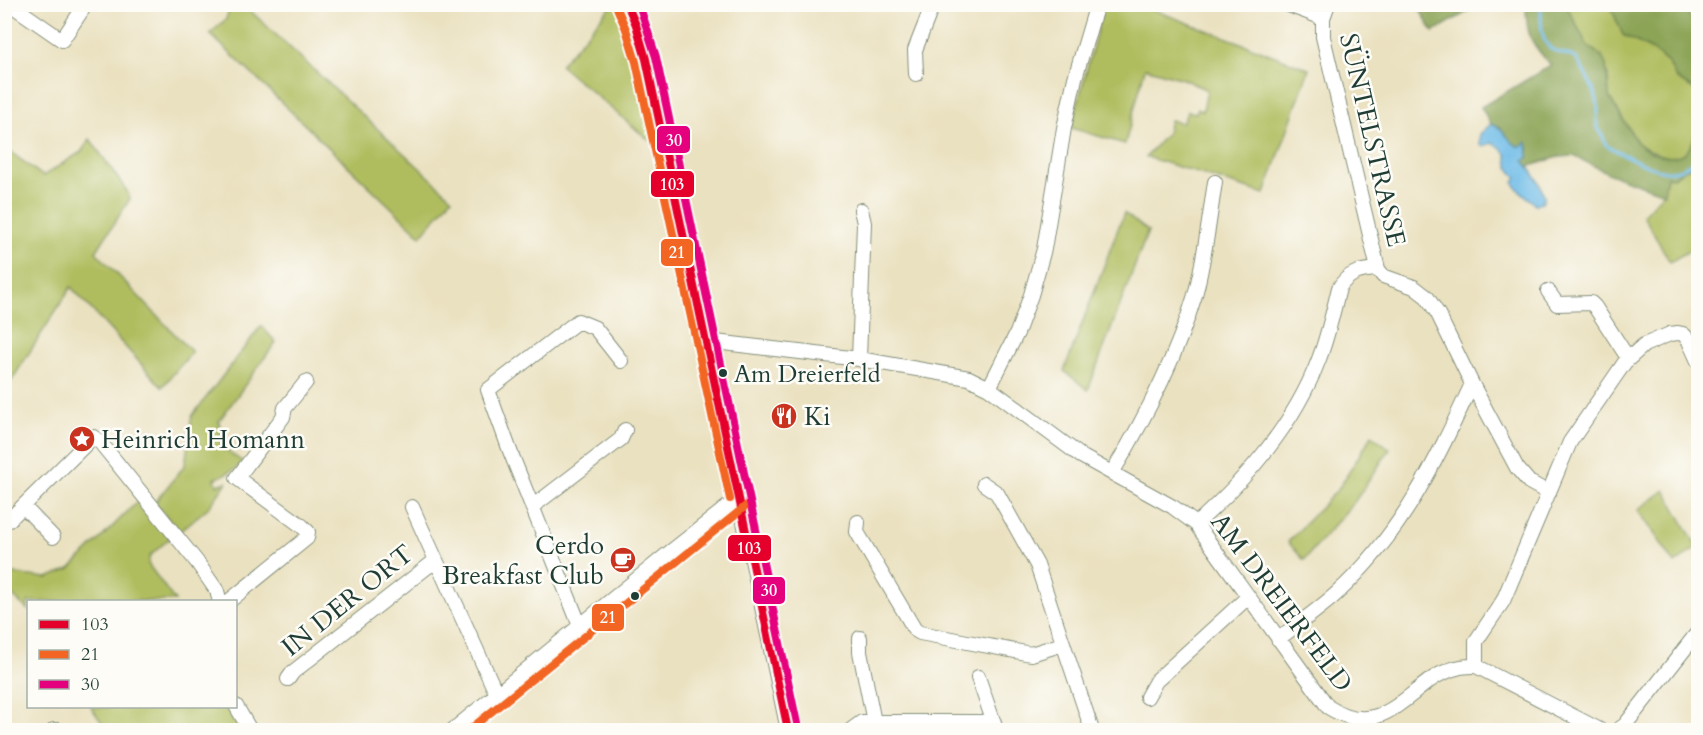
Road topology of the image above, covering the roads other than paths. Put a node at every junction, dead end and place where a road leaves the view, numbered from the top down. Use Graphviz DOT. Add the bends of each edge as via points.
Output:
graph roads {
  1 [pos="10,4"];
  2 [pos="87,4"];
  3 [pos="933,4"];
  4 [pos="1097,4"];
  5 [pos="1286,4"];
  6 [pos="628,5"];
  7 [pos="1325,11"];
  8 [pos="915,74"];
  9 [pos="1215,182"];
  10 [pos="861,210"];
  11 [pos="1377,269"];
  12 [pos="1548,291"];
  13 [pos="707,341"];
  14 [pos="1628,358"];
  15 [pos="859,359"];
  16 [pos="621,361"];
  17 [pos="1698,361"];
  18 [pos="306,382"];
  19 [pos="1472,384"];
  20 [pos="989,388"];
  21 [pos="625,430"];
  22 [pos="1112,473"];
  23 [pos="984,484"];
  24 [pos="1549,493"];
  25 [pos="740,497"];
  26 [pos="23,506"];
  27 [pos="412,507"];
  28 [pos="532,507"];
  29 [pos="9,520"];
  30 [pos="858,522"];
  31 [pos="1196,524"];
  32 [pos="52,537"];
  33 [pos="436,560"];
  34 [pos="1248,597"];
  35 [pos="220,600"];
  36 [pos="230,600"];
  37 [pos="580,626"];
  38 [pos="1698,632"];
  39 [pos="860,638"];
  40 [pos="1278,639"];
  41 [pos="1064,644"];
  42 [pos="1476,666"];
  43 [pos="978,677"];
  44 [pos="288,679"];
  45 [pos="497,694"];
  46 [pos="1148,698"];
  47 [pos="237,708"];
  48 [pos="874,722"];
  49 [pos="995,726"];
  50 [pos="1354,727"];
  51 [pos="250,730"];
  52 [pos="453,730"];
  53 [pos="788,730"];
  54 [pos="851,730"];
  55 [pos="1092,730"];
  56 [pos="1600,730"];
  57 [pos="1618,730"];
  1 -- 2 [label="street" via="62,40"];
  3 -- 8 [label="street" via="915,50"];
  4 -- 20 [label="street" via="1064,128 1044,249 1017,333"];
  5 -- 7 [label="street"];
  6 -- 13 [label="street" via="646,59"];
  7 -- 11 [label="street, SÜNTELSTRASSE" via="1323,37"];
  9 -- 22 [label="street" via="1204,256 1182,333 1146,414"];
  10 -- 15 [label="street" via="864,223"];
  11 -- 19 [label="street, SÜNTELSTRASSE" via="1383,276 1414,287 1427,297"];
  11 -- 31 [label="street" via="1363,270 1344,279 1319,360 1296,407 1255,466"];
  12 -- 14 [label="street" via="1557,304 1586,302 1595,307"];
  13 -- 15 [label="street, AM DREIERFELD"];
  13 -- 25 [label="street"];
  14 -- 17 [label="street" via="1644,345 1670,334 1683,334"];
  14 -- 24 [label="street" via="1570,442"];
  15 -- 20 [label="street, AM DREIERFELD" via="952,374"];
  16 -- 28 [label="street" via="595,328 578,321 488,390"];
  18 -- 36 [label="street" via="237,478 303,526 307,538"];
  19 -- 24 [label="street, SÜNTELSTRASSE" via="1517,468 1529,482"];
  19 -- 40 [label="street" via="1432,469 1399,523 1343,588"];
  20 -- 22 [label="street, AM DREIERFELD" via="1062,443"];
  21 -- 28 [label="street" via="621,439"];
  22 -- 31 [label="street, AM DREIERFELD"];
  23 -- 41 [label="street" via="997,493 1034,558"];
  24 -- 42 [label="street" via="1500,608 1476,641"];
  25 -- 37 [label="street"];
  25 -- 53 [label="street"];
  26 -- 29 [label="street"];
  26 -- 32 [label="street"];
  26 -- 35 [label="street" via="93,437 197,562 218,591"];
  27 -- 33 [label="street"];
  28 -- 37 [label="street"];
  30 -- 41 [label="street" via="856,532 920,633 1031,654"];
  31 -- 34 [label="street, AM DREIERFELD"];
  33 -- 44 [label="street, IN DER ORT"];
  33 -- 45 [label="street"];
  34 -- 40 [label="street, AM DREIERFELD"];
  34 -- 46 [label="street" via="1156,681"];
  37 -- 45 [label="street"];
  38 -- 57 [label="street"];
  39 -- 48 [label="street"];
  40 -- 50 [label="street, AM DREIERFELD" via="1328,707"];
  41 -- 55 [label="street"];
  42 -- 50 [label="street" via="1445,672 1393,714"];
  42 -- 56 [label="street"];
  43 -- 49 [label="street"];
  45 -- 52 [label="street"];
  47 -- 51 [label="street"];
  48 -- 49 [label="street"];
  48 -- 54 [label="street" via="862,722"];
}
